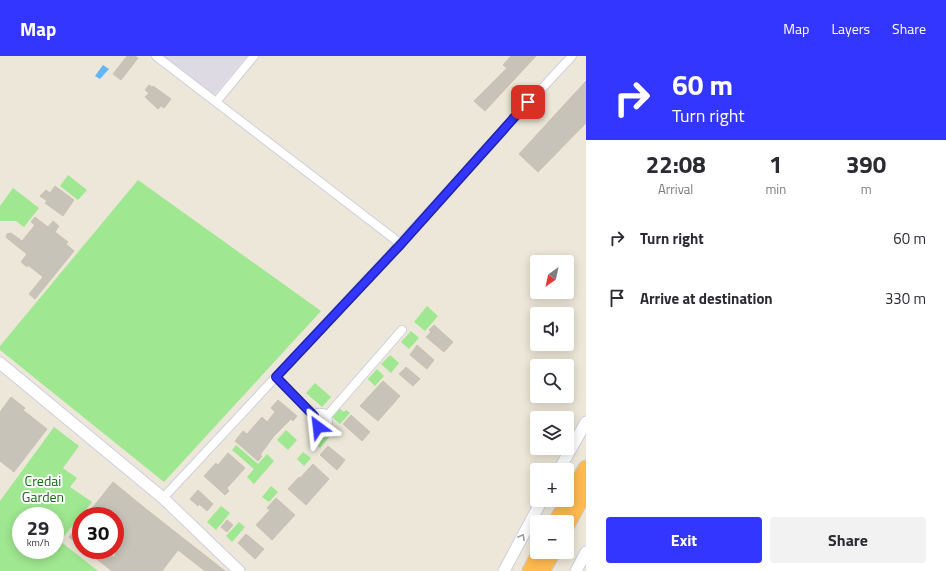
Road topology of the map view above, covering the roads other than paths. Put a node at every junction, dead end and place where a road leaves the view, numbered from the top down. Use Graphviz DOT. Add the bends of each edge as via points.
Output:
graph roads {
  1 [pos="156,56"];
  2 [pos="254,56"];
  3 [pos="572,56"];
  4 [pos="216,102"];
  5 [pos="401,244"];
  6 [pos="402,330"];
  7 [pos="0,363"];
  8 [pos="276,377"];
  9 [pos="586,422"];
  10 [pos="563,463"];
  11 [pos="586,468"];
  12 [pos="586,490"];
  13 [pos="163,498"];
  14 [pos="538,507"];
  15 [pos="560,515"];
  16 [pos="572,515"];
  17 [pos="586,552"];
  18 [pos="536,559"];
  19 [pos="549,559"];
  20 [pos="239,571"];
  21 [pos="504,571"];
  22 [pos="530,571"];
  23 [pos="542,571"];
  24 [pos="576,571"];
  1 -- 4 [label="street"];
  2 -- 4 [label="street"];
  3 -- 5 [label="street"];
  4 -- 5 [label="street"];
  5 -- 8 [label="street"];
  6 -- 8 [label="street" via="327,416 328,422 324,427 318,427 313,422 314,416"];
  7 -- 13 [label="street"];
  8 -- 13 [label="street"];
  9 -- 10 [label="street"];
  11 -- 15 [label="highway"];
  12 -- 16 [label="highway"];
  13 -- 20 [label="street"];
  21 -- 14 [label="street, one-way"];
  17 -- 24 [label="street"];
  18 -- 22 [label="highway"];
  19 -- 23 [label="highway"];
}
